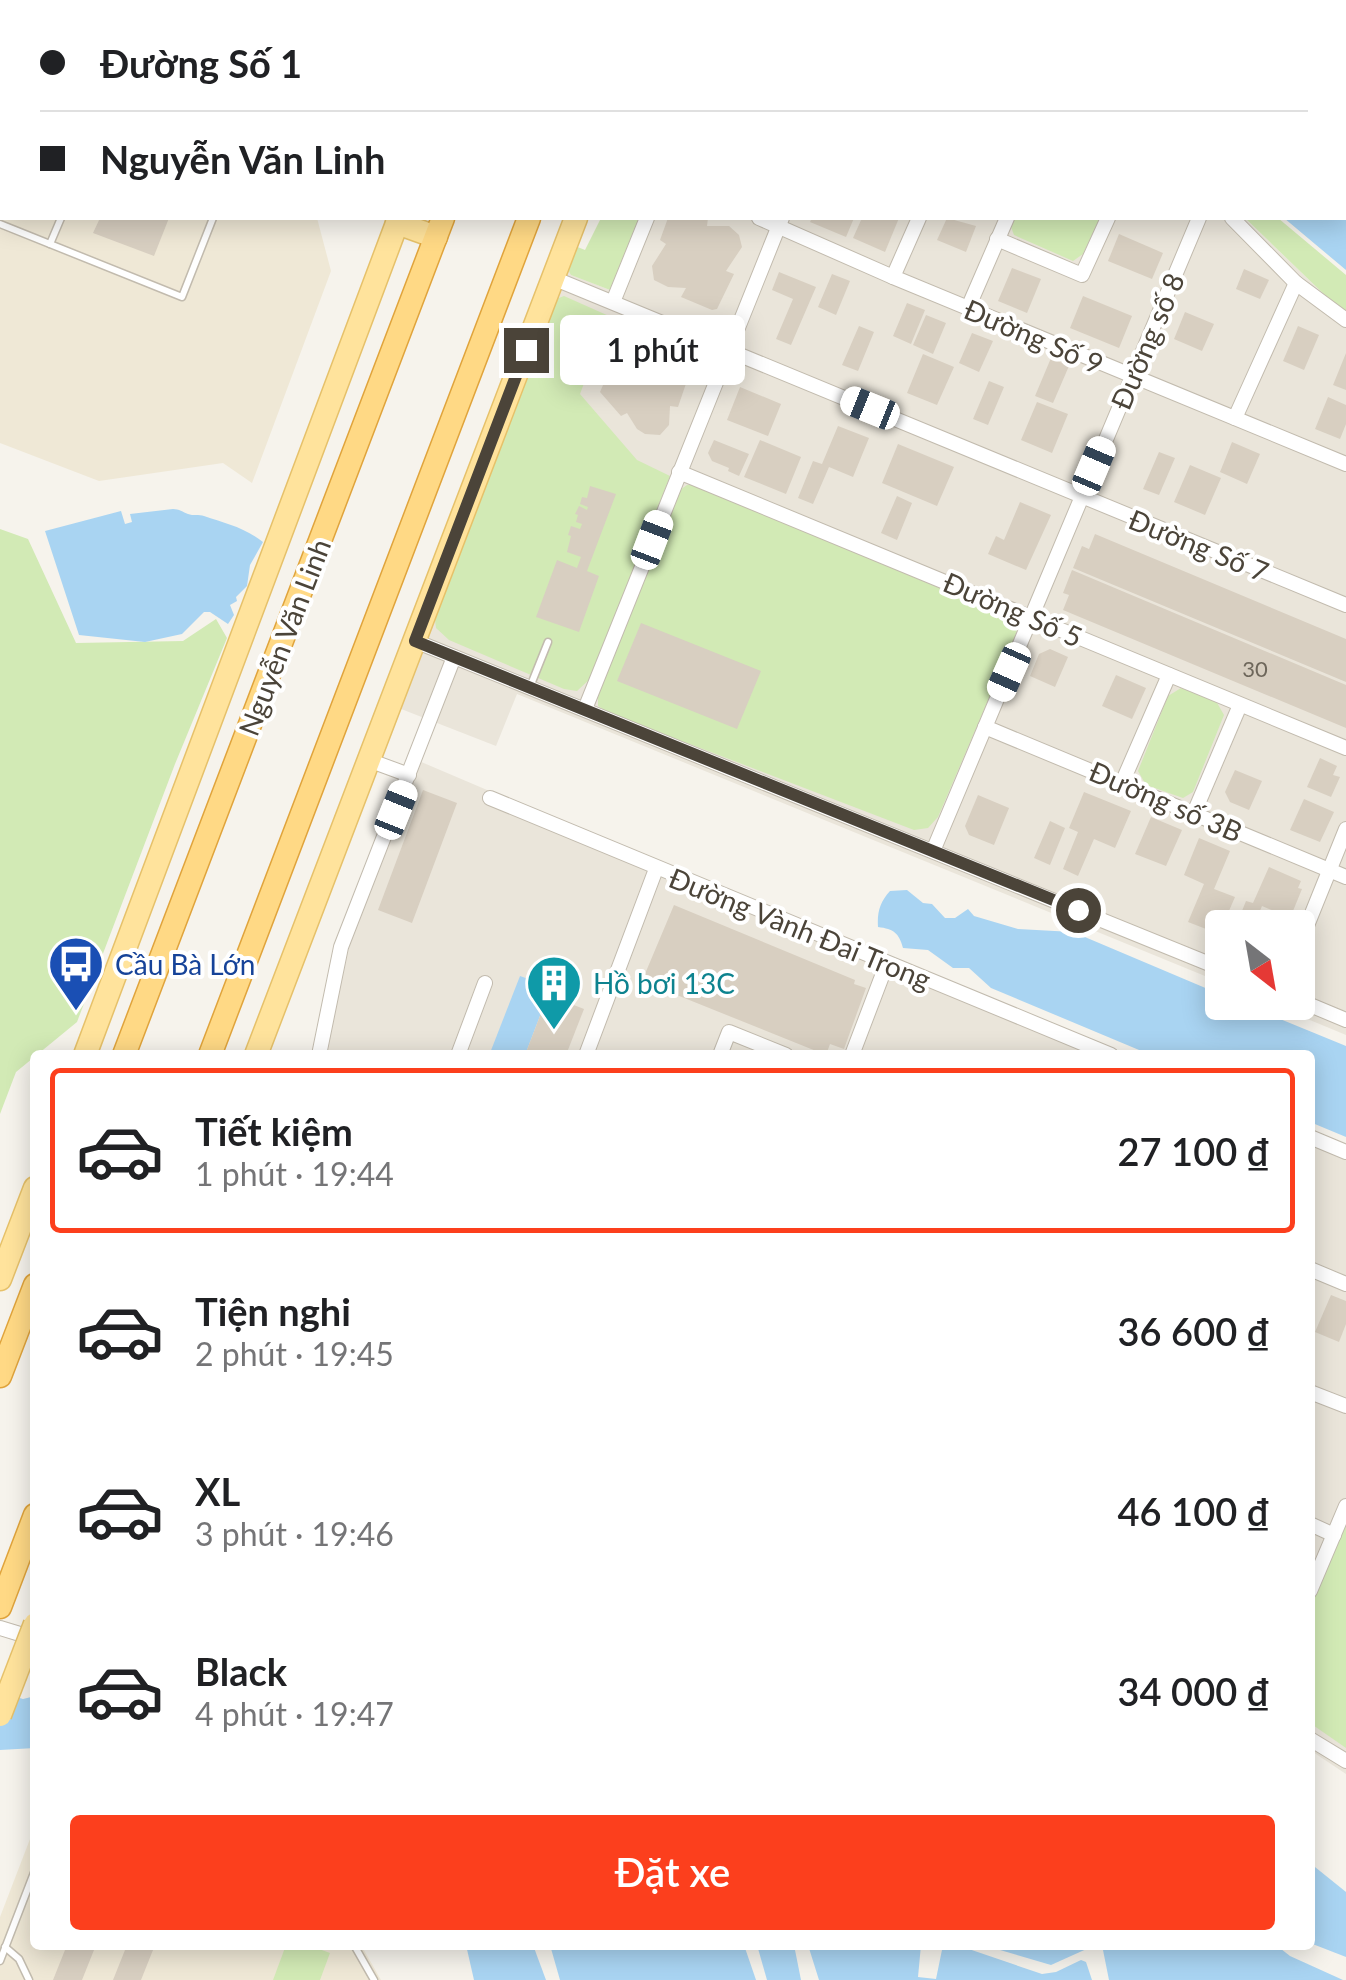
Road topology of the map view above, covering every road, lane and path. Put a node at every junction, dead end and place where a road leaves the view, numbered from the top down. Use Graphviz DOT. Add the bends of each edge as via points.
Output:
graph roads {
  1 [pos="59,220"];
  2 [pos="212,220"];
  3 [pos="392,220"];
  4 [pos="398,220"];
  5 [pos="528,220"];
  6 [pos="575,220"];
  7 [pos="647,220"];
  8 [pos="918,220"];
  9 [pos="1005,220"];
  10 [pos="1107,220"];
  11 [pos="1198,220"];
  12 [pos="1234,220"];
  13 [pos="780,223"];
  14 [pos="0,224"];
  15 [pos="439,227"];
  16 [pos="997,239"];
  17 [pos="50,244"];
  18 [pos="893,277"];
  19 [pos="553,278"];
  20 [pos="1296,283"];
  21 [pos="613,302"];
  22 [pos="968,308"];
  23 [pos="1346,320"];
  24 [pos="728,350"];
  25 [pos="1132,376"];
  26 [pos="1236,418"];
  27 [pos="1346,464"];
  28 [pos="679,472"];
  29 [pos="1082,496"];
  30 [pos="1346,605"];
  31 [pos="1033,616"];
  32 [pos="415,641"];
  33 [pos="548,642"];
  34 [pos="454,657"];
  35 [pos="1169,675"];
  36 [pos="530,687"];
  37 [pos="1240,705"];
  38 [pos="585,709"];
  39 [pos="985,727"];
  40 [pos="1346,748"];
  41 [pos="371,761"];
  42 [pos="409,775"];
  43 [pos="1122,783"];
  44 [pos="490,798"];
  45 [pos="1194,813"];
  46 [pos="1346,829"];
  47 [pos="164,846"];
  48 [pos="933,851"];
  49 [pos="199,860"];
  50 [pos="656,869"];
  51 [pos="1328,870"];
  52 [pos="1346,878"];
  53 [pos="1313,910"];
  54 [pos="887,962"];
  55 [pos="1205,962"];
  56 [pos="485,983"];
  57 [pos="1315,1007"];
  58 [pos="1346,1020"];
  59 [pos="87,1050"];
  60 [pos="126,1050"];
  61 [pos="212,1050"];
  62 [pos="258,1050"];
  63 [pos="323,1050"];
  64 [pos="460,1050"];
  65 [pos="588,1050"];
  66 [pos="722,1050"];
  67 [pos="774,1050"];
  68 [pos="854,1050"];
  69 [pos="1099,1050"];
  70 [pos="1315,1139"];
  71 [pos="1346,1152"];
  72 [pos="30,1198"];
  73 [pos="9,1240"];
  74 [pos="1315,1271"];
  75 [pos="0,1279"];
  76 [pos="1346,1284"];
  77 [pos="30,1299"];
  78 [pos="0,1376"];
  79 [pos="1315,1394"];
  80 [pos="1346,1406"];
  81 [pos="1346,1506"];
  82 [pos="1315,1526"];
  83 [pos="30,1528"];
  84 [pos="1334,1534"];
  85 [pos="1315,1579"];
  86 [pos="0,1607"];
  87 [pos="0,1628"];
  88 [pos="30,1637"];
  89 [pos="30,1637"];
  90 [pos="0,1715"];
  91 [pos="1315,1741"];
  92 [pos="1346,1761"];
  93 [pos="30,1883"];
  94 [pos="6,1947"];
  95 [pos="357,1950"];
  96 [pos="0,1961"];
  97 [pos="29,1980"];
  98 [pos="374,1980"];
  1 -- 17 [label="lane"];
  2 -- 17 [label="lane" via="182,297"];
  3 -- 47 [label="main road, Nguyễn Văn Linh"];
  4 -- 15 [label="main road"];
  5 -- 61 [label="highway"];
  6 -- 19 [label="main road"];
  7 -- 21 [label="street"];
  8 -- 18 [label="street"];
  9 -- 16 [label="street"];
  10 -- 16 [label="street" via="1082,274"];
  11 -- 25 [label="street, Đường số 8"];
  12 -- 20 [label="street"];
  13 -- 18 [label="street, Đường Số 9"];
  13 -- 24 [label="street"];
  14 -- 17 [label="lane"];
  15 -- 49 [label="highway, Nguyễn Văn Linh"];
  16 -- 22 [label="street"];
  18 -- 22 [label="street, Đường Số 9"];
  19 -- 21 [label="street, Đường Số 7"];
  19 -- 32 [label="main road"];
  20 -- 23 [label="street"];
  20 -- 26 [label="street"];
  21 -- 24 [label="street, Đường Số 7"];
  22 -- 25 [label="street, Đường Số 9"];
  24 -- 28 [label="street"];
  24 -- 29 [label="street, Đường Số 7"];
  25 -- 26 [label="street, Đường Số 9"];
  25 -- 29 [label="street, Đường số 8"];
  26 -- 27 [label="street, Đường Số 9"];
  28 -- 31 [label="street, Đường Số 5"];
  28 -- 38 [label="street"];
  29 -- 30 [label="street, Đường Số 7"];
  29 -- 31 [label="street, Đường số 8"];
  31 -- 35 [label="street, Đường Số 5"];
  31 -- 39 [label="street, Đường số 8"];
  32 -- 34 [label="street"];
  32 -- 41 [label="main road"];
  33 -- 36 [label="lane"];
  34 -- 36 [label="street"];
  34 -- 42 [label="street"];
  35 -- 37 [label="street, Đường Số 5"];
  35 -- 43 [label="street"];
  36 -- 38 [label="street"];
  37 -- 40 [label="street, Đường Số 5"];
  37 -- 45 [label="street"];
  38 -- 48 [label="street"];
  39 -- 43 [label="street, Đường số 3B"];
  39 -- 48 [label="street, Đường số 8"];
  41 -- 42 [label="street"];
  41 -- 62 [label="main road"];
  42 -- 63 [label="street" via="342,947"];
  43 -- 45 [label="street, Đường số 3B"];
  44 -- 50 [label="street, Đường Vành Đai Trong"];
  45 -- 51 [label="street, Đường số 3B"];
  46 -- 51 [label="street"];
  47 -- 49 [label="main road"];
  47 -- 59 [label="main road, Nguyễn Văn Linh"];
  48 -- 55 [label="street"];
  49 -- 60 [label="highway, Nguyễn Văn Linh"];
  50 -- 54 [label="street, Đường Vành Đai Trong"];
  50 -- 65 [label="street"];
  51 -- 52 [label="street, Đường số 3B"];
  51 -- 53 [label="street"];
  54 -- 68 [label="street"];
  54 -- 69 [label="street, Đường Vành Đai Trong"];
  56 -- 64 [label="street"];
  57 -- 58 [label="street"];
  66 -- 67 [label="street" via="729,1032"];
  70 -- 71 [label="street"];
  72 -- 73 [label="main road"];
  73 -- 75 [label="main road"];
  74 -- 76 [label="street"];
  77 -- 78 [label="highway"];
  79 -- 80 [label="street"];
  81 -- 84 [label="street"];
  82 -- 84 [label="street"];
  83 -- 86 [label="highway"];
  84 -- 85 [label="street"];
  87 -- 89 [label="street"];
  88 -- 90 [label="main road, bridge"];
  91 -- 92 [label="street"];
  93 -- 94 [label="lane"];
  94 -- 96 [label="lane"];
  94 -- 97 [label="lane"];
  95 -- 98 [label="lane"];
}
